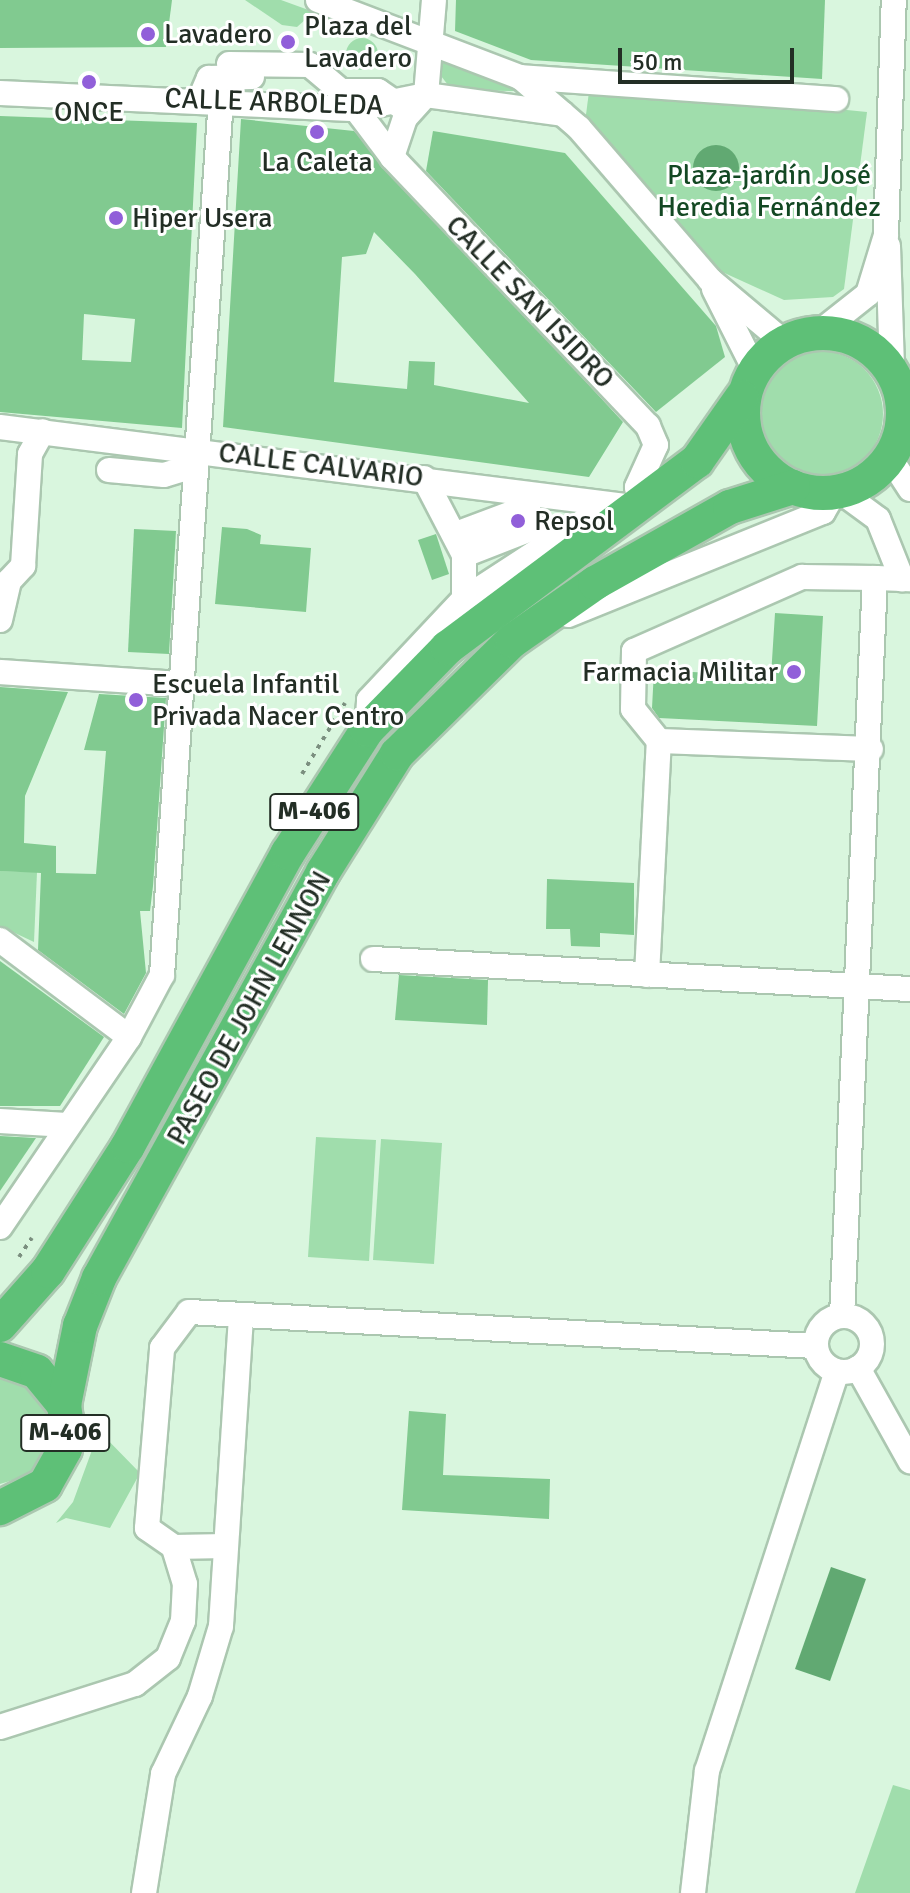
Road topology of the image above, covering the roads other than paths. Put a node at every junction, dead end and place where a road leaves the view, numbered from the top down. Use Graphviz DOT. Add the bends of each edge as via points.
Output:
graph roads {
  1 [pos="318,0"];
  2 [pos="434,0"];
  3 [pos="894,0"];
  4 [pos="432,42"];
  5 [pos="229,64"];
  6 [pos="301,77"];
  7 [pos="520,77"];
  8 [pos="582,83"];
  9 [pos="0,93"];
  10 [pos="426,95"];
  11 [pos="210,99"];
  12 [pos="836,99"];
  13 [pos="400,106"];
  14 [pos="356,109"];
  15 [pos="565,114"];
  16 [pos="392,157"];
  17 [pos="886,235"];
  18 [pos="710,280"];
  19 [pos="820,332"];
  20 [pos="785,343"];
  21 [pos="900,361"];
  22 [pos="748,383"];
  23 [pos="0,427"];
  24 [pos="43,431"];
  25 [pos="899,448"];
  26 [pos="195,457"];
  27 [pos="109,470"];
  28 [pos="424,478"];
  29 [pos="793,487"];
  30 [pos="910,489"];
  31 [pos="837,492"];
  32 [pos="630,516"];
  33 [pos="534,517"];
  34 [pos="462,567"];
  35 [pos="875,578"];
  36 [pos="906,579"];
  37 [pos="4,581"];
  38 [pos="0,620"];
  39 [pos="512,641"];
  40 [pos="0,672"];
  41 [pos="179,684"];
  42 [pos="367,730"];
  43 [pos="659,741"];
  44 [pos="871,749"];
  45 [pos="0,940"];
  46 [pos="373,959"];
  47 [pos="647,975"];
  48 [pos="858,985"];
  49 [pos="910,989"];
  50 [pos="129,1037"];
  51 [pos="0,1121"];
  52 [pos="67,1125"];
  53 [pos="0,1227"];
  54 [pos="241,1316"];
  55 [pos="842,1316"];
  56 [pos="0,1325"];
  57 [pos="815,1346"];
  58 [pos="0,1359"];
  59 [pos="848,1370"];
  60 [pos="64,1405"];
  61 [pos="910,1461"];
  62 [pos="2,1511"];
  63 [pos="226,1546"];
  64 [pos="174,1547"];
  65 [pos="0,1727"];
  66 [pos="144,1893"];
  67 [pos="693,1893"];
  1 -- 4 [label="street"];
  2 -- 4 [label="street"];
  3 -- 17 [label="street"];
  4 -- 7 [label="street"];
  4 -- 10 [label="street"];
  5 -- 13 [label="street" via="310,65 341,91 378,91"];
  6 -- 11 [label="street" via="209,78"];
  7 -- 8 [label="street"];
  7 -- 15 [label="street"];
  8 -- 12 [label="street"];
  8 -- 15 [label="street"];
  9 -- 11 [label="street, CALLE ARBOLEDA"];
  10 -- 13 [label="street, CALLE ARBOLEDA"];
  10 -- 15 [label="street"];
  10 -- 16 [label="street" via="405,118"];
  11 -- 14 [label="street, CALLE ARBOLEDA"];
  11 -- 26 [label="street"];
  13 -- 14 [label="street, CALLE ARBOLEDA"];
  14 -- 16 [label="street, CALLE SAN ISIDRO"];
  15 -- 18 [label="street"];
  16 -- 32 [label="street, CALLE SAN ISIDRO" via="648,426 656,445"];
  17 -- 19 [label="street" via="868,294"];
  17 -- 21 [label="street"];
  18 -- 20 [label="street"];
  18 -- 22 [label="street"];
  19 -- 20 [label="highway, M-406"];
  19 -- 21 [label="highway"];
  20 -- 22 [label="highway, M-406"];
  21 -- 25 [label="highway"];
  22 -- 29 [label="highway" via="743,432 754,455"];
  22 -- 32 [label="highway, PASEO DE JOHN LENNON / M-406" via="697,461"];
  23 -- 24 [label="street, CALLE CALVARIO"];
  24 -- 26 [label="street, CALLE CALVARIO"];
  24 -- 37 [label="street" via="30,454 23,566"];
  25 -- 30 [label="street"];
  25 -- 31 [label="highway"];
  26 -- 27 [label="street" via="164,475"];
  26 -- 28 [label="street, CALLE CALVARIO"];
  26 -- 41 [label="street"];
  28 -- 33 [label="street, CALLE CALVARIO"];
  28 -- 34 [label="street"];
  29 -- 31 [label="highway, M-406"];
  29 -- 39 [label="highway, PASEO DE JOHN LENNON / M-406" via="730,507 674,536"];
  31 -- 36 [label="street" via="878,519"];
  31 -- 39 [label="street" via="823,512 669,569"];
  32 -- 33 [label="street, CALLE CALVARIO"];
  32 -- 33 [label="street"];
  32 -- 42 [label="highway, PASEO DE JOHN LENNON / M-406" via="447,648"];
  33 -- 34 [label="street"];
  33 -- 34 [label="street"];
  34 -- 42 [label="street" via="369,700"];
  35 -- 36 [label="street"];
  35 -- 43 [label="street" via="802,577 634,651 633,709"];
  35 -- 44 [label="street"];
  37 -- 38 [label="street"];
  39 -- 60 [label="highway, PASEO DE JOHN LENNON / M-406" via="397,754 323,872 99,1278 80,1326"];
  40 -- 41 [label="street"];
  41 -- 50 [label="street" via="162,975"];
  42 -- 56 [label="highway, PASEO DE JOHN LENNON / M-406" via="288,853 128,1146 48,1271"];
  43 -- 44 [label="street"];
  43 -- 47 [label="street"];
  44 -- 48 [label="street"];
  45 -- 50 [label="street"];
  46 -- 47 [label="street"];
  47 -- 48 [label="street"];
  48 -- 49 [label="street"];
  48 -- 55 [label="street"];
  50 -- 52 [label="street"];
  51 -- 52 [label="street"];
  52 -- 53 [label="street"];
  54 -- 57 [label="street"];
  54 -- 63 [label="street"];
  54 -- 64 [label="street" via="189,1312 162,1348 147,1528"];
  55 -- 57 [label="street" via="825,1322"];
  55 -- 59 [label="street" via="859,1320 872,1341"];
  57 -- 59 [label="street"];
  58 -- 60 [label="highway, M-406" via="37,1372"];
  59 -- 61 [label="street"];
  59 -- 67 [label="street" via="707,1771"];
  60 -- 62 [label="highway, M-406" via="65,1449 45,1485"];
  63 -- 64 [label="street"];
  63 -- 66 [label="street" via="221,1626 200,1696 163,1774"];
  64 -- 65 [label="street" via="185,1584 183,1621 168,1658 135,1684"];
}
